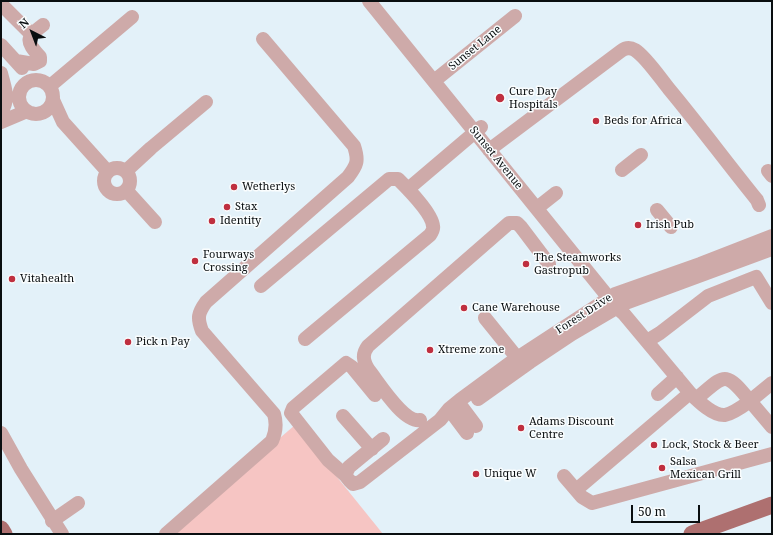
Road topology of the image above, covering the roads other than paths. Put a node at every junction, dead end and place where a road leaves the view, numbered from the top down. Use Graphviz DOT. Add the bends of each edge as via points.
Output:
graph roads {
  1 [pos="369,1"];
  2 [pos="377,1"];
  3 [pos="1,4"];
  4 [pos="515,16"];
  5 [pos="132,17"];
  6 [pos="43,25"];
  7 [pos="31,34"];
  8 [pos="263,39"];
  9 [pos="1,45"];
  10 [pos="16,61"];
  11 [pos="1,72"];
  12 [pos="436,79"];
  13 [pos="33,80"];
  14 [pos="20,90"];
  15 [pos="51,93"];
  16 [pos="206,102"];
  17 [pos="29,110"];
  18 [pos="1,114"];
  19 [pos="1,122"];
  20 [pos="63,122"];
  21 [pos="478,130"];
  22 [pos="493,148"];
  23 [pos="641,155"];
  24 [pos="622,170"];
  25 [pos="108,172"];
  26 [pos="126,172"];
  27 [pos="408,189"];
  28 [pos="126,190"];
  29 [pos="556,193"];
  30 [pos="759,205"];
  31 [pos="540,206"];
  32 [pos="657,210"];
  33 [pos="155,222"];
  34 [pos="671,227"];
  35 [pos="772,236"];
  36 [pos="772,249"];
  37 [pos="548,264"];
  38 [pos="261,286"];
  39 [pos="772,303"];
  40 [pos="618,304"];
  41 [pos="485,318"];
  42 [pos="305,339"];
  43 [pos="647,341"];
  44 [pos="520,362"];
  45 [pos="677,377"];
  46 [pos="772,383"];
  47 [pos="658,394"];
  48 [pos="375,395"];
  49 [pos="693,396"];
  50 [pos="750,401"];
  51 [pos="456,409"];
  52 [pos="343,416"];
  53 [pos="420,420"];
  54 [pos="772,427"];
  55 [pos="471,430"];
  56 [pos="1,433"];
  57 [pos="383,439"];
  58 [pos="372,449"];
  59 [pos="772,454"];
  60 [pos="345,475"];
  61 [pos="564,476"];
  62 [pos="576,490"];
  63 [pos="78,503"];
  64 [pos="772,505"];
  65 [pos="52,521"];
  66 [pos="1,529"];
  67 [pos="4,534"];
  68 [pos="62,534"];
  69 [pos="166,534"];
  70 [pos="692,534"];
  1 -- 12 [label="street, Sunset Avenue"];
  2 -- 12 [label="street, Sunset Avenue"];
  3 -- 7 [label="street"];
  4 -- 12 [label="street, Sunset Lane"];
  5 -- 15 [label="street"];
  6 -- 7 [label="street"];
  7 -- 10 [label="street" via="30,46 40,56 40,61 34,64"];
  8 -- 69 [label="street" via="354,146 357,162 348,178 202,308 199,314 202,331 274,414 276,427 272,441"];
  9 -- 10 [label="street"];
  10 -- 13 [label="street"];
  11 -- 14 [label="street"];
  11 -- 18 [label="street" via="7,98"];
  12 -- 21 [label="street, Sunset Avenue"];
  13 -- 14 [label="street"];
  13 -- 15 [label="street" via="45,82"];
  14 -- 17 [label="street" via="19,100"];
  15 -- 17 [label="street" via="48,109"];
  15 -- 20 [label="street"];
  16 -- 26 [label="street"];
  17 -- 18 [label="street"];
  17 -- 19 [label="street"];
  17 -- 20 [label="street"];
  20 -- 25 [label="street"];
  21 -- 22 [label="street, Sunset Avenue"];
  21 -- 27 [label="street"];
  22 -- 30 [label="street" via="620,51 630,48 649,64"];
  22 -- 31 [label="street, Sunset Avenue"];
  23 -- 24 [label="street"];
  25 -- 26 [label="street" via="115,168"];
  25 -- 28 [label="street" via="104,179 107,190 115,194"];
  26 -- 28 [label="street" via="130,183"];
  27 -- 38 [label="street" via="398,179 389,179"];
  27 -- 42 [label="street" via="431,217 433,229 430,235"];
  28 -- 33 [label="street"];
  29 -- 31 [label="street"];
  31 -- 40 [label="street, Sunset Avenue"];
  32 -- 34 [label="street"];
  35 -- 40 [label="street, Forest Drive" via="700,264"];
  36 -- 40 [label="street, Forest Drive"];
  37 -- 53 [label="street" via="521,227 517,223 509,223 368,346 363,355 368,369 402,413 412,420"];
  39 -- 43 [label="street" via="756,277 708,296"];
  40 -- 43 [label="street, Sunset Avenue"];
  40 -- 44 [label="street, Forest Drive" via="581,329"];
  41 -- 44 [label="street"];
  43 -- 45 [label="street, Sunset Avenue"];
  44 -- 51 [label="street, Forest Drive"];
  45 -- 47 [label="street"];
  45 -- 49 [label="street, Sunset Avenue"];
  46 -- 50 [label="street"];
  48 -- 60 [label="street" via="352,367 346,364 293,408 292,413 328,460"];
  49 -- 50 [label="street, Sunset Avenue" via="708,409 724,415"];
  49 -- 50 [label="street" via="725,378 734,382"];
  49 -- 62 [label="street"];
  50 -- 54 [label="street"];
  51 -- 55 [label="street"];
  51 -- 60 [label="street, Forest Drive" via="360,482 354,484"];
  52 -- 58 [label="street"];
  56 -- 65 [label="street"];
  57 -- 58 [label="street"];
  58 -- 60 [label="street" via="349,466"];
  59 -- 62 [label="street" via="592,503"];
  61 -- 62 [label="street"];
  63 -- 65 [label="street"];
  64 -- 70 [label="main road"];
  65 -- 68 [label="street"];
  66 -- 67 [label="main road"];
}
